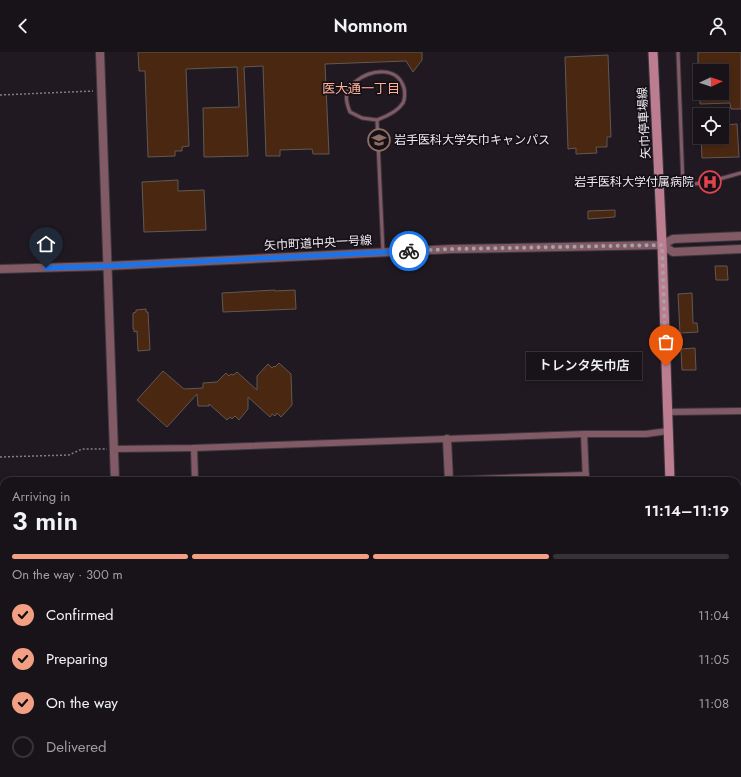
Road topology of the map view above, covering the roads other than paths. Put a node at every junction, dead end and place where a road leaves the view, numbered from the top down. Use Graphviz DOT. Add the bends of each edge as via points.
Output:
graph roads {
  1 [pos="100,52"];
  2 [pos="653,52"];
  3 [pos="678,52"];
  4 [pos="377,120"];
  5 [pos="741,173"];
  6 [pos="741,236"];
  7 [pos="662,245"];
  8 [pos="741,249"];
  9 [pos="383,252"];
  10 [pos="107,266"];
  11 [pos="0,269"];
  12 [pos="741,411"];
  13 [pos="667,412"];
  14 [pos="668,431"];
  15 [pos="584,434"];
  16 [pos="447,439"];
  17 [pos="194,448"];
  18 [pos="113,449"];
  19 [pos="114,477"];
  20 [pos="195,477"];
  21 [pos="449,477"];
  22 [pos="586,477"];
  23 [pos="670,477"];
  1 -- 10 [label="street"];
  2 -- 7 [label="main road, 矢巾停車場線"];
  3 -- 5 [label="lane" via="683,186"];
  4 -- 4 [label="lane" via="362,118 350,112 346,94 352,84 362,76 386,72 397,76 403,84 403,103"];
  4 -- 9 [label="lane"];
  6 -- 7 [label="street, 矢巾町道中央一号線" via="673,239"];
  7 -- 8 [label="street, 矢巾町道中央一号線" via="673,252"];
  7 -- 9 [label="street, 矢巾町道中央一号線"];
  7 -- 13 [label="main road, 矢巾停車場線"];
  9 -- 10 [label="street, 矢巾町道中央一号線"];
  10 -- 11 [label="street, 矢巾町道中央一号線"];
  10 -- 18 [label="street"];
  12 -- 13 [label="street"];
  13 -- 14 [label="main road, 矢巾停車場線"];
  14 -- 15 [label="street" via="646,434"];
  14 -- 23 [label="main road, 矢巾停車場線"];
  15 -- 16 [label="street"];
  15 -- 22 [label="street"];
  16 -- 17 [label="street"];
  16 -- 21 [label="street"];
  17 -- 18 [label="street"];
  17 -- 20 [label="street"];
  18 -- 19 [label="street"];
}
